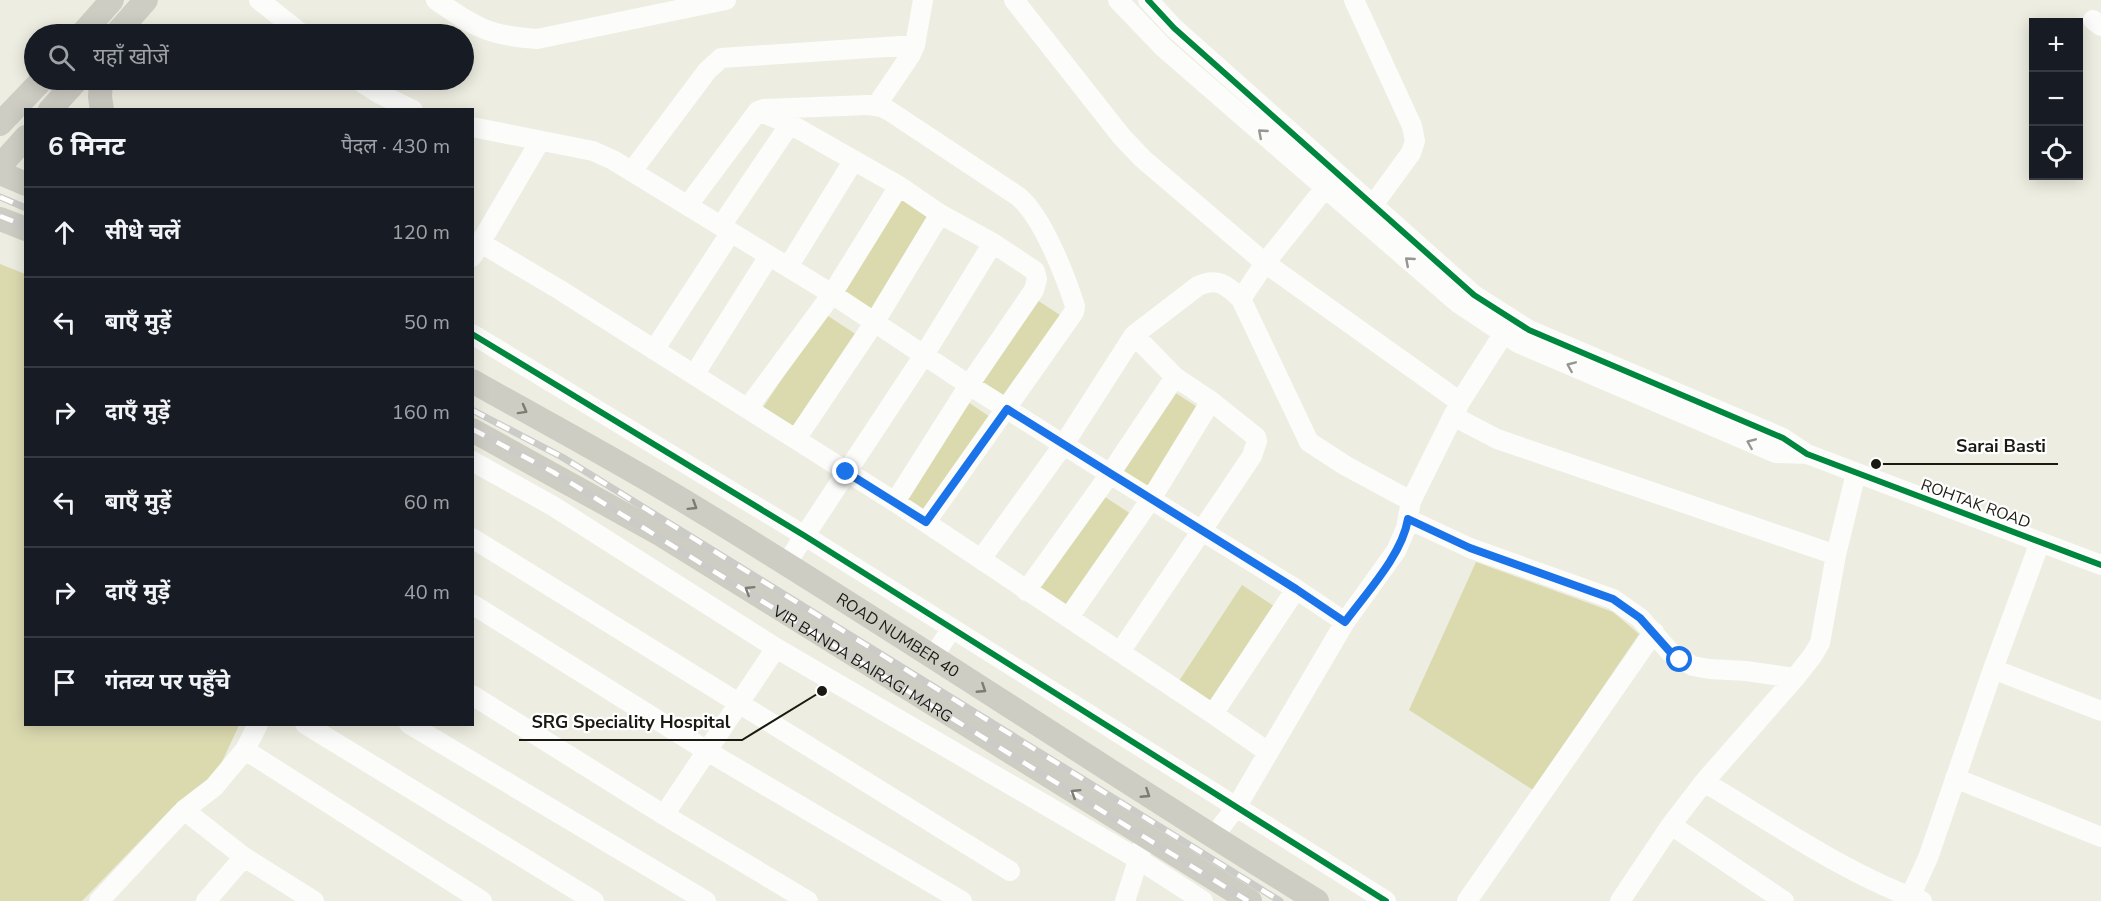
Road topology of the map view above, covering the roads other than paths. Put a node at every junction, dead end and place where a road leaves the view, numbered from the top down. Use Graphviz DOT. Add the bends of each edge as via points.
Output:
graph roads {
  1 [pos="112,0"];
  2 [pos="146,0"];
  3 [pos="259,0"];
  4 [pos="436,0"];
  5 [pos="726,0"];
  6 [pos="923,0"];
  7 [pos="1014,0"];
  8 [pos="1118,0"];
  9 [pos="1148,0"];
  10 [pos="1354,0"];
  11 [pos="91,24"];
  12 [pos="125,24"];
  13 [pos="289,24"];
  14 [pos="470,24"];
  15 [pos="474,26"];
  16 [pos="915,45"];
  17 [pos="24,84"];
  18 [pos="32,90"];
  19 [pos="68,90"];
  20 [pos="100,90"];
  21 [pos="374,90"];
  22 [pos="0,99"];
  23 [pos="876,106"];
  24 [pos="52,108"];
  25 [pos="102,108"];
  26 [pos="409,108"];
  27 [pos="758,111"];
  28 [pos="0,124"];
  29 [pos="790,124"];
  30 [pos="474,127"];
  31 [pos="24,140"];
  32 [pos="540,141"];
  33 [pos="854,160"];
  34 [pos="0,166"];
  35 [pos="632,171"];
  36 [pos="0,173"];
  37 [pos="24,183"];
  38 [pos="899,186"];
  39 [pos="1325,188"];
  40 [pos="688,205"];
  41 [pos="1373,205"];
  42 [pos="940,214"];
  43 [pos="0,219"];
  44 [pos="24,228"];
  45 [pos="726,229"];
  46 [pos="993,243"];
  47 [pos="477,250"];
  48 [pos="769,256"];
  49 [pos="1265,263"];
  50 [pos="788,267"];
  51 [pos="832,294"];
  52 [pos="1241,299"];
  53 [pos="874,323"];
  54 [pos="1504,333"];
  55 [pos="474,335"];
  56 [pos="1134,335"];
  57 [pos="654,350"];
  58 [pos="924,355"];
  59 [pos="694,375"];
  60 [pos="1174,377"];
  61 [pos="474,382"];
  62 [pos="969,385"];
  63 [pos="1211,401"];
  64 [pos="748,408"];
  65 [pos="1007,409"];
  66 [pos="1457,409"];
  67 [pos="474,431"];
  68 [pos="796,439"];
  69 [pos="1064,444"];
  70 [pos="1807,454"];
  71 [pos="474,462"];
  72 [pos="846,472"];
  73 [pos="1856,473"];
  74 [pos="1110,474"];
  75 [pos="566,482"];
  76 [pos="1151,499"];
  77 [pos="895,502"];
  78 [pos="553,506"];
  79 [pos="1410,510"];
  80 [pos="926,522"];
  81 [pos="1202,532"];
  82 [pos="805,536"];
  83 [pos="474,539"];
  84 [pos="2040,542"];
  85 [pos="1836,555"];
  86 [pos="981,559"];
  87 [pos="786,564"];
  88 [pos="2101,565"];
  89 [pos="1296,589"];
  90 [pos="1026,591"];
  91 [pos="474,605"];
  92 [pos="1069,617"];
  93 [pos="1345,622"];
  94 [pos="952,628"];
  95 [pos="1654,632"];
  96 [pos="776,648"];
  97 [pos="1120,652"];
  98 [pos="933,657"];
  99 [pos="1993,669"];
  100 [pos="1795,678"];
  101 [pos="474,696"];
  102 [pos="740,703"];
  103 [pos="2101,711"];
  104 [pos="1213,714"];
  105 [pos="257,726"];
  106 [pos="308,726"];
  107 [pos="412,726"];
  108 [pos="245,750"];
  109 [pos="707,751"];
  110 [pos="1268,752"];
  111 [pos="1955,777"];
  112 [pos="1704,782"];
  113 [pos="1237,806"];
  114 [pos="184,810"];
  115 [pos="664,815"];
  116 [pos="1671,825"];
  117 [pos="1145,836"];
  118 [pos="1213,837"];
  119 [pos="2101,837"];
  120 [pos="244,857"];
  121 [pos="1138,859"];
  122 [pos="1192,864"];
  123 [pos="1010,871"];
  124 [pos="1181,895"];
  125 [pos="1914,900"];
  126 [pos="99,901"];
  127 [pos="206,901"];
  128 [pos="314,901"];
  129 [pos="482,901"];
  130 [pos="594,901"];
  131 [pos="706,901"];
  132 [pos="808,901"];
  133 [pos="962,901"];
  134 [pos="1125,901"];
  135 [pos="1203,901"];
  136 [pos="1250,901"];
  137 [pos="1317,901"];
  138 [pos="1386,901"];
  139 [pos="1467,901"];
  140 [pos="1620,901"];
  141 [pos="1784,901"];
  1 -- 11 [label="main road"];
  2 -- 12 [label="main road"];
  3 -- 13 [label="street"];
  4 -- 14 [label="street"];
  5 -- 15 [label="street" via="537,39 491,33"];
  6 -- 16 [label="street"];
  7 -- 49 [label="street" via="1122,137 1167,181"];
  39 -- 8 [label="street, one-way" via="1164,48"];
  9 -- 41 [label="street" via="1174,28"];
  10 -- 41 [label="street" via="1412,126 1415,141 1411,153"];
  16 -- 23 [label="street"];
  16 -- 35 [label="street" via="721,58"];
  17 -- 22 [label="main road"];
  18 -- 28 [label="main road"];
  19 -- 24 [label="main road"];
  20 -- 25 [label="main road"];
  21 -- 26 [label="street"];
  23 -- 27 [label="street"];
  23 -- 65 [label="street" via="891,112 1026,203 1057,261 1074,312"];
  27 -- 29 [label="street"];
  27 -- 40 [label="street"];
  29 -- 33 [label="street"];
  29 -- 45 [label="street"];
  30 -- 32 [label="street"];
  31 -- 34 [label="main road"];
  32 -- 35 [label="street" via="593,151"];
  32 -- 47 [label="street"];
  33 -- 38 [label="street"];
  33 -- 50 [label="street"];
  35 -- 40 [label="street"];
  36 -- 37 [label="main road"];
  38 -- 42 [label="street"];
  38 -- 51 [label="street"];
  39 -- 49 [label="street"];
  54 -- 39 [label="street, one-way" via="1458,303"];
  40 -- 45 [label="street"];
  41 -- 70 [label="street" via="1474,295 1529,330 1783,438"];
  42 -- 46 [label="street"];
  42 -- 53 [label="street"];
  43 -- 44 [label="main road"];
  45 -- 48 [label="street"];
  45 -- 57 [label="street"];
  46 -- 58 [label="street"];
  46 -- 62 [label="street" via="1035,271 1037,279 1034,290"];
  47 -- 57 [label="street" via="560,290"];
  48 -- 50 [label="street"];
  48 -- 59 [label="street"];
  49 -- 52 [label="street"];
  49 -- 66 [label="street"];
  50 -- 51 [label="street"];
  51 -- 53 [label="street"];
  51 -- 64 [label="street"];
  52 -- 56 [label="street" via="1221,282 1205,283"];
  52 -- 79 [label="street" via="1309,441"];
  53 -- 58 [label="street"];
  53 -- 68 [label="street"];
  54 -- 66 [label="street"];
  70 -- 54 [label="street, one-way" via="1776,453 1518,343"];
  55 -- 82 [label="street"];
  56 -- 60 [label="street"];
  56 -- 69 [label="street"];
  57 -- 59 [label="street"];
  58 -- 62 [label="street"];
  58 -- 72 [label="street"];
  59 -- 64 [label="street"];
  60 -- 63 [label="street"];
  60 -- 74 [label="street"];
  61 -- 87 [label="main road, ROAD NUMBER 40, one-way" via="688,503"];
  62 -- 65 [label="street"];
  62 -- 77 [label="street"];
  63 -- 76 [label="street"];
  63 -- 81 [label="street" via="1257,441 1252,456"];
  64 -- 68 [label="street"];
  65 -- 69 [label="street"];
  65 -- 80 [label="street"];
  66 -- 79 [label="street"];
  66 -- 85 [label="street" via="1497,439"];
  67 -- 75 [label="main road, VIR BANDA BAIRAGI MARG"];
  68 -- 72 [label="street"];
  69 -- 74 [label="street"];
  69 -- 86 [label="street"];
  70 -- 73 [label="street, ROHTAK ROAD"];
  71 -- 78 [label="street"];
  72 -- 77 [label="street"];
  72 -- 82 [label="street"];
  73 -- 84 [label="street, ROHTAK ROAD"];
  73 -- 85 [label="street"];
  74 -- 76 [label="street"];
  74 -- 90 [label="street"];
  75 -- 78 [label="street"];
  117 -- 75 [label="main road, VIR BANDA BAIRAGI MARG, one-way" via="660,534"];
  76 -- 81 [label="street"];
  76 -- 92 [label="street"];
  77 -- 80 [label="street"];
  78 -- 96 [label="street"];
  79 -- 93 [label="street" via="1396,551"];
  79 -- 95 [label="street" via="1470,548 1613,599"];
  80 -- 86 [label="street"];
  81 -- 89 [label="street"];
  81 -- 97 [label="street"];
  82 -- 87 [label="street"];
  82 -- 94 [label="street"];
  83 -- 102 [label="street"];
  84 -- 88 [label="street, ROHTAK ROAD"];
  84 -- 99 [label="street"];
  85 -- 100 [label="street" via="1820,642"];
  86 -- 90 [label="street"];
  87 -- 98 [label="main road, ROAD NUMBER 40"];
  89 -- 93 [label="street"];
  89 -- 104 [label="street"];
  90 -- 92 [label="street"];
  91 -- 109 [label="street"];
  92 -- 97 [label="street"];
  93 -- 110 [label="street"];
  94 -- 98 [label="street"];
  94 -- 113 [label="street"];
  95 -- 100 [label="street" via="1672,654 1699,668"];
  95 -- 139 [label="street"];
  96 -- 102 [label="street"];
  96 -- 121 [label="street"];
  97 -- 104 [label="street"];
  98 -- 118 [label="main road, ROAD NUMBER 40, one-way"];
  99 -- 103 [label="street"];
  99 -- 111 [label="street"];
  100 -- 112 [label="street"];
  101 -- 115 [label="street"];
  102 -- 109 [label="street"];
  102 -- 123 [label="street"];
  104 -- 110 [label="street"];
  105 -- 108 [label="street"];
  106 -- 130 [label="street"];
  107 -- 131 [label="street"];
  108 -- 114 [label="street" via="214,787"];
  108 -- 129 [label="street"];
  109 -- 115 [label="street"];
  109 -- 133 [label="street"];
  110 -- 113 [label="street"];
  111 -- 119 [label="street"];
  111 -- 125 [label="street"];
  112 -- 116 [label="street"];
  112 -- 125 [label="street" via="1852,870"];
  113 -- 118 [label="street"];
  113 -- 138 [label="street"];
  114 -- 120 [label="street"];
  114 -- 126 [label="street"];
  115 -- 132 [label="street"];
  116 -- 140 [label="street"];
  116 -- 141 [label="street"];
  117 -- 121 [label="street"];
  117 -- 122 [label="main road, VIR BANDA BAIRAGI MARG"];
  118 -- 137 [label="main road, ROAD NUMBER 40"];
  120 -- 127 [label="street"];
  120 -- 128 [label="street"];
  121 -- 124 [label="street"];
  121 -- 134 [label="street"];
  122 -- 124 [label="street"];
  122 -- 136 [label="main road, VIR BANDA BAIRAGI MARG"];
  124 -- 135 [label="street"];
}
